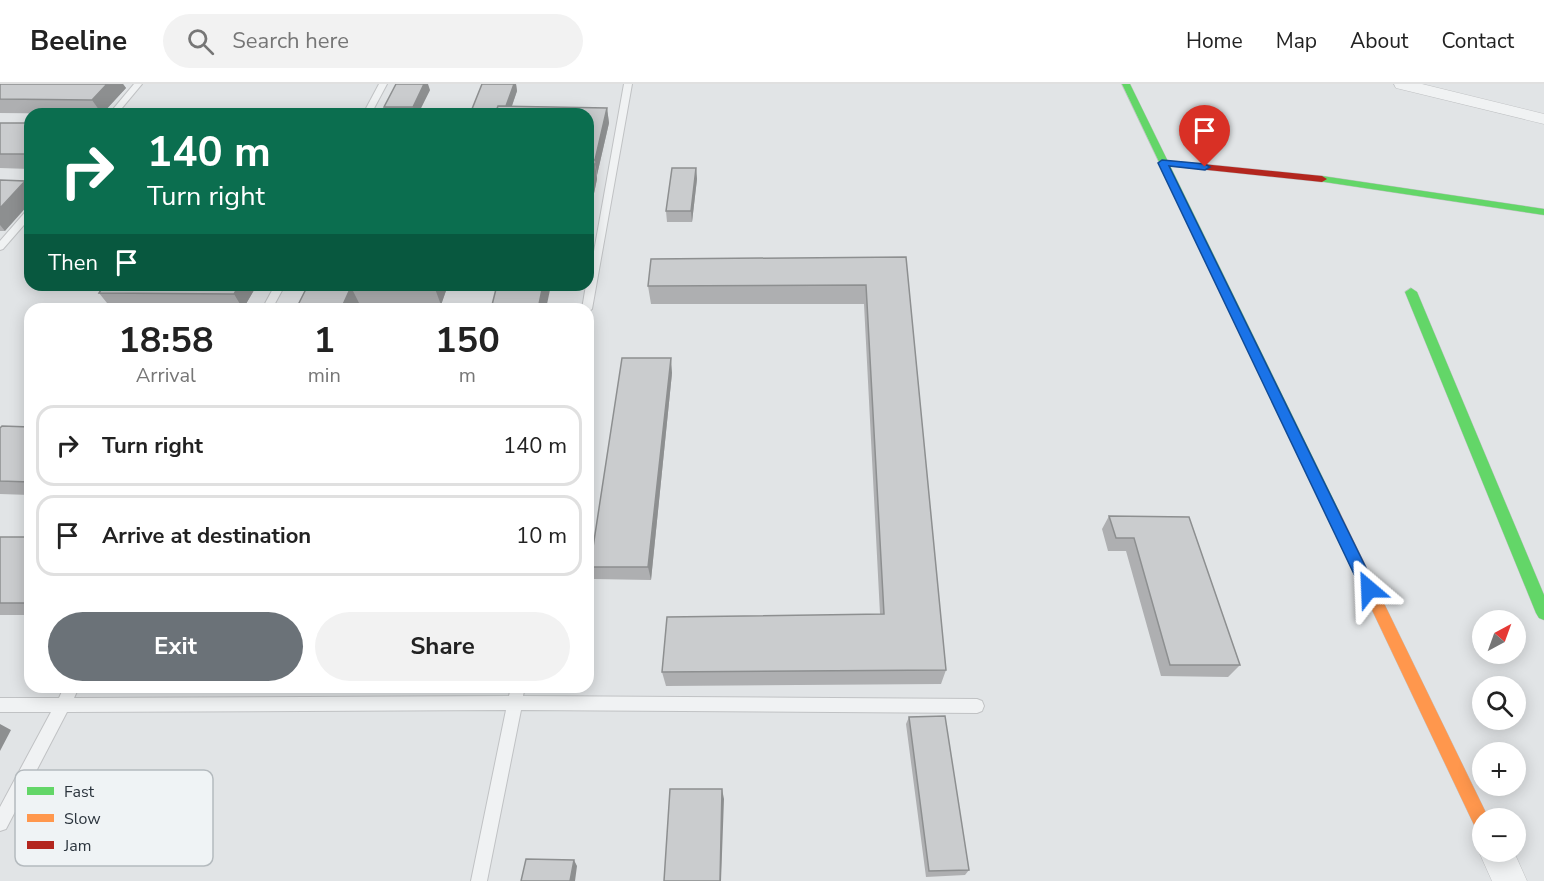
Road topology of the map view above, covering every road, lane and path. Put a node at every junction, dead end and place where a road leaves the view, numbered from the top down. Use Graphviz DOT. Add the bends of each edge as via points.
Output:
graph roads {
  1 [pos="138,84"];
  2 [pos="383,84"];
  3 [pos="628,84"];
  4 [pos="1126,84"];
  5 [pos="1402,84"];
  6 [pos="118,108"];
  7 [pos="370,108"];
  8 [pos="1544,119"];
  9 [pos="1162,163"];
  10 [pos="1544,212"];
  11 [pos="24,219"];
  12 [pos="0,247"];
  13 [pos="594,247"];
  14 [pos="1411,292"];
  15 [pos="1544,613"];
  16 [pos="69,693"];
  17 [pos="517,693"];
  18 [pos="516,703"];
  19 [pos="0,705"];
  20 [pos="63,705"];
  21 [pos="977,705"];
  22 [pos="28,770"];
  23 [pos="15,795"];
  24 [pos="1475,808"];
  25 [pos="0,823"];
  26 [pos="1501,862"];
  27 [pos="479,881"];
  28 [pos="1510,881"];
  1 -- 6 [label="lane"];
  2 -- 7 [label="lane"];
  3 -- 13 [label="lane"];
  4 -- 9 [label="street"];
  5 -- 8 [label="street"];
  9 -- 10 [label="street" via="1291,174"];
  9 -- 24 [label="street"];
  11 -- 12 [label="lane"];
  14 -- 15 [label="street"];
  16 -- 20 [label="lane"];
  17 -- 18 [label="lane"];
  18 -- 20 [label="lane"];
  18 -- 21 [label="lane"];
  18 -- 27 [label="lane"];
  19 -- 20 [label="lane"];
  20 -- 22 [label="lane"];
  23 -- 25 [label="lane"];
  26 -- 28 [label="street"];
}
